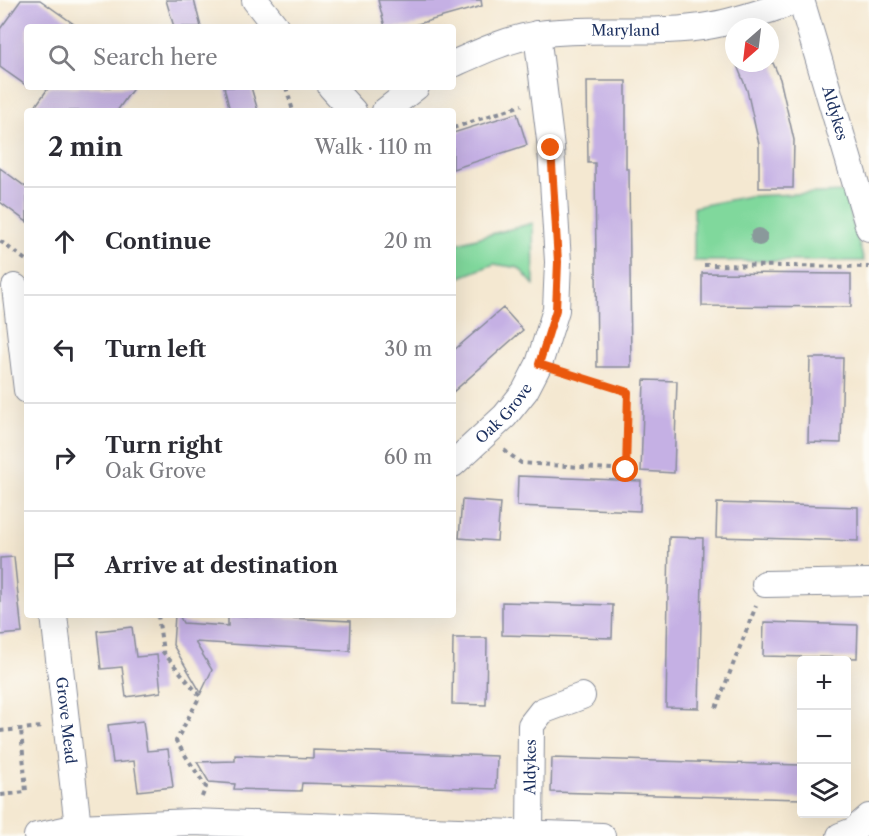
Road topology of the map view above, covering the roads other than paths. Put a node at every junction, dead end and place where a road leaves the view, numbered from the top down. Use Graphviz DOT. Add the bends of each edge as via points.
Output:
graph roads {
  1 [pos="255,0"];
  2 [pos="801,0"];
  3 [pos="274,24"];
  4 [pos="537,34"];
  5 [pos="456,63"];
  6 [pos="334,90"];
  7 [pos="412,90"];
  8 [pos="350,108"];
  9 [pos="389,108"];
  10 [pos="869,228"];
  11 [pos="14,286"];
  12 [pos="24,366"];
  13 [pos="456,461"];
  14 [pos="869,582"];
  15 [pos="765,584"];
  16 [pos="54,618"];
  17 [pos="582,696"];
  18 [pos="869,817"];
  19 [pos="78,827"];
  20 [pos="280,831"];
  21 [pos="530,834"];
  22 [pos="37,836"];
  23 [pos="602,836"];
  24 [pos="840,836"];
  1 -- 3 [label="street"];
  2 -- 4 [label="street, Maryland" via="713,25"];
  2 -- 10 [label="street, Aldykes"];
  4 -- 5 [label="street, Maryland"];
  4 -- 13 [label="street, Oak Grove" via="551,148 558,262 556,310 539,364 525,391 505,416"];
  6 -- 8 [label="street"];
  7 -- 9 [label="street"];
  11 -- 12 [label="street"];
  14 -- 15 [label="street"];
  16 -- 19 [label="street, Grove Mead"];
  17 -- 21 [label="street, Aldykes" via="542,711 531,725"];
  18 -- 24 [label="street"];
  19 -- 20 [label="street" via="192,822"];
  19 -- 22 [label="street"];
  20 -- 21 [label="street"];
  21 -- 23 [label="street"];
}
